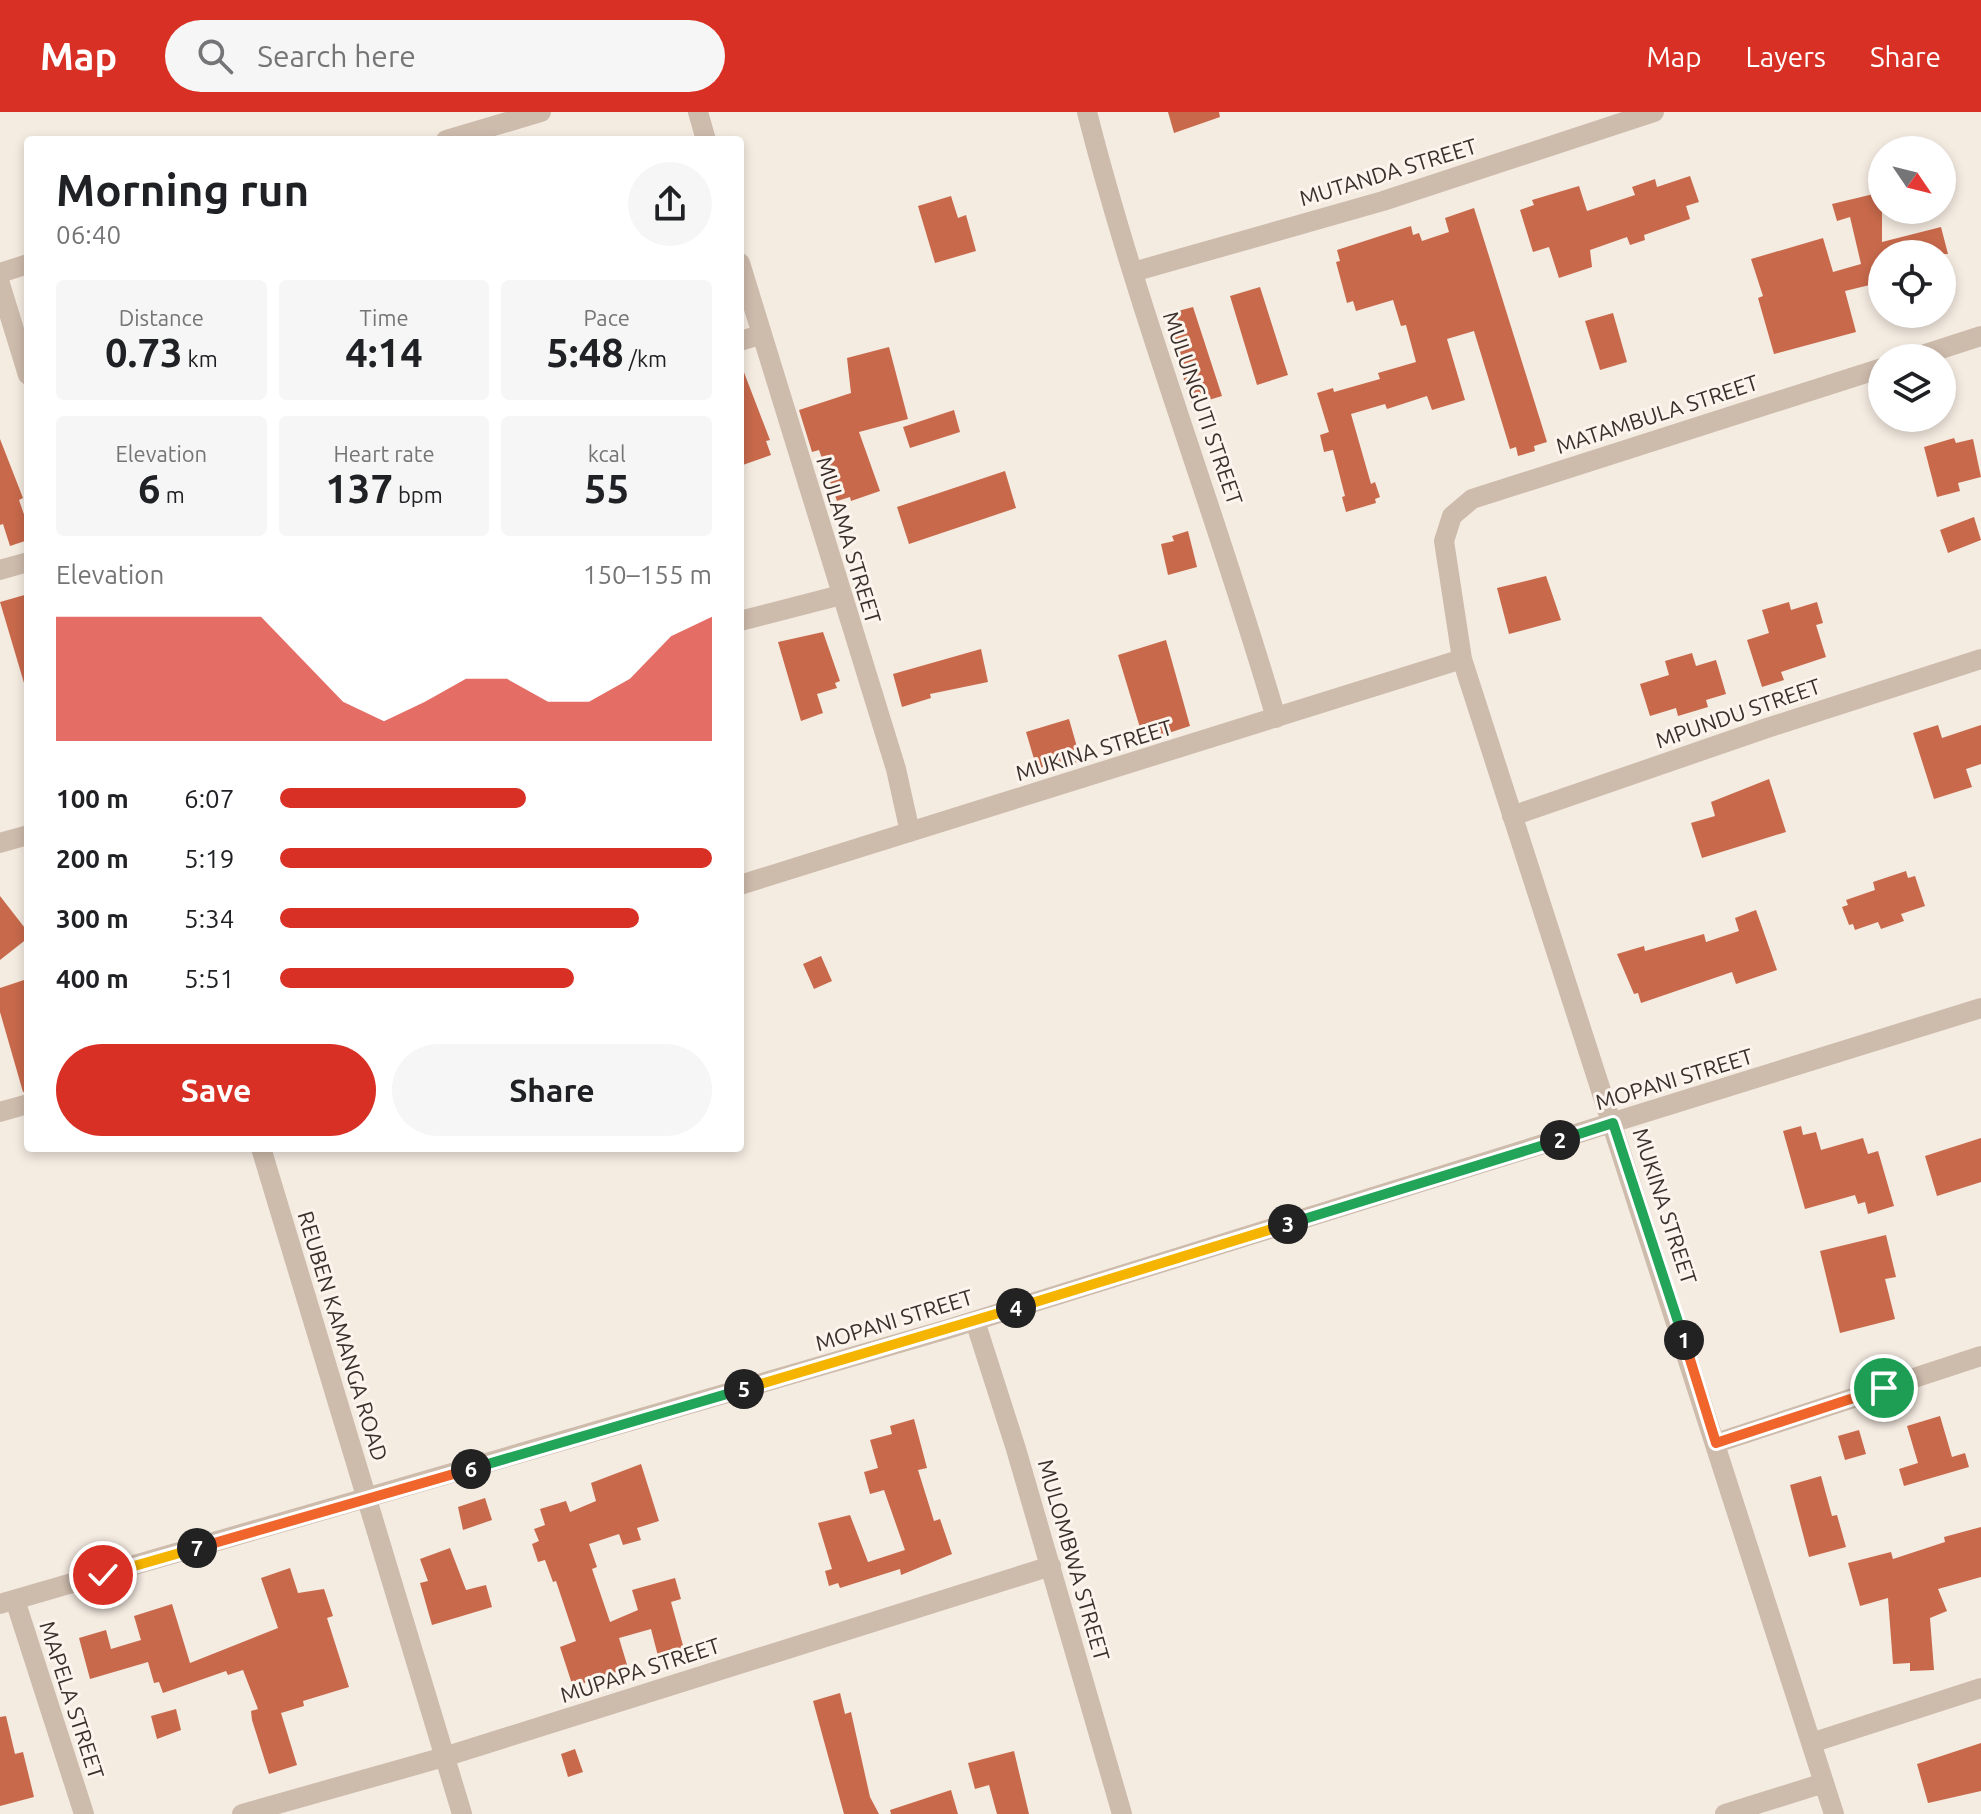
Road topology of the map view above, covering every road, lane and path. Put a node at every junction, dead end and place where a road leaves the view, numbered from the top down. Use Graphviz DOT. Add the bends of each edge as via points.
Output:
graph roads {
  1 [pos="541,112"];
  2 [pos="698,112"];
  3 [pos="1087,112"];
  4 [pos="1654,112"];
  5 [pos="460,136"];
  6 [pos="705,136"];
  7 [pos="24,265"];
  8 [pos="1133,272"];
  9 [pos="0,273"];
  10 [pos="0,284"];
  11 [pos="744,293"];
  12 [pos="1981,336"];
  13 [pos="750,338"];
  14 [pos="1956,344"];
  15 [pos="24,362"];
  16 [pos="1868,372"];
  17 [pos="1452,516"];
  18 [pos="24,563"];
  19 [pos="0,570"];
  20 [pos="841,595"];
  21 [pos="744,620"];
  22 [pos="1462,659"];
  23 [pos="1981,659"];
  24 [pos="1276,718"];
  25 [pos="1512,816"];
  26 [pos="910,832"];
  27 [pos="24,836"];
  28 [pos="0,843"];
  29 [pos="744,884"];
  30 [pos="1981,1008"];
  31 [pos="24,1105"];
  32 [pos="0,1112"];
  33 [pos="1613,1123"];
  34 [pos="262,1152"];
  35 [pos="975,1321"];
  36 [pos="1981,1356"];
  37 [pos="1716,1443"];
  38 [pos="368,1499"];
  39 [pos="1051,1566"];
  40 [pos="8,1602"];
  41 [pos="1981,1688"];
  42 [pos="1811,1743"];
  43 [pos="444,1757"];
  44 [pos="1824,1783"];
  45 [pos="84,1814"];
  46 [pos="242,1814"];
  47 [pos="462,1814"];
  48 [pos="1122,1814"];
  49 [pos="1725,1814"];
  50 [pos="1834,1814"];
  1 -- 5 [label="street"];
  2 -- 6 [label="street"];
  3 -- 8 [label="street, MULUNGUTI STREET"];
  4 -- 8 [label="street, MUTANDA STREET" via="1383,201"];
  7 -- 9 [label="street"];
  8 -- 24 [label="street, MULUNGUTI STREET" via="1236,580"];
  10 -- 15 [label="street"];
  11 -- 13 [label="street, MULAMA STREET"];
  12 -- 14 [label="street"];
  13 -- 20 [label="street, MULAMA STREET"];
  16 -- 17 [label="street, MATAMBULA STREET" via="1472,499"];
  17 -- 22 [label="street, MUKINA STREET" via="1444,541"];
  18 -- 19 [label="street"];
  20 -- 21 [label="street"];
  20 -- 26 [label="street, MULAMA STREET" via="896,769"];
  22 -- 24 [label="street, MUKINA STREET"];
  22 -- 25 [label="street, MUKINA STREET"];
  23 -- 25 [label="street, MPUNDU STREET"];
  24 -- 26 [label="street, MUKINA STREET"];
  25 -- 33 [label="street, MUKINA STREET"];
  26 -- 29 [label="street, MUKINA STREET"];
  27 -- 28 [label="street"];
  30 -- 33 [label="street, MOPANI STREET"];
  31 -- 32 [label="street"];
  33 -- 35 [label="street, MOPANI STREET"];
  33 -- 37 [label="street, MUKINA STREET"];
  34 -- 38 [label="street, REUBEN KAMANGA ROAD"];
  35 -- 38 [label="street, MOPANI STREET"];
  35 -- 39 [label="street, MULOMBWA STREET"];
  36 -- 37 [label="street"];
  37 -- 42 [label="street, MUKINA STREET"];
  38 -- 40 [label="street, MOPANI STREET"];
  38 -- 43 [label="street, REUBEN KAMANGA ROAD"];
  39 -- 43 [label="street, MUPAPA STREET"];
  39 -- 48 [label="street, MULOMBWA STREET"];
  40 -- 45 [label="street, MAPELA STREET"];
  41 -- 42 [label="street"];
  42 -- 44 [label="street, MUKINA STREET"];
  43 -- 46 [label="street, MUPAPA STREET"];
  43 -- 47 [label="street, REUBEN KAMANGA ROAD"];
  44 -- 49 [label="street"];
  44 -- 50 [label="street, MUKINA STREET"];
}
